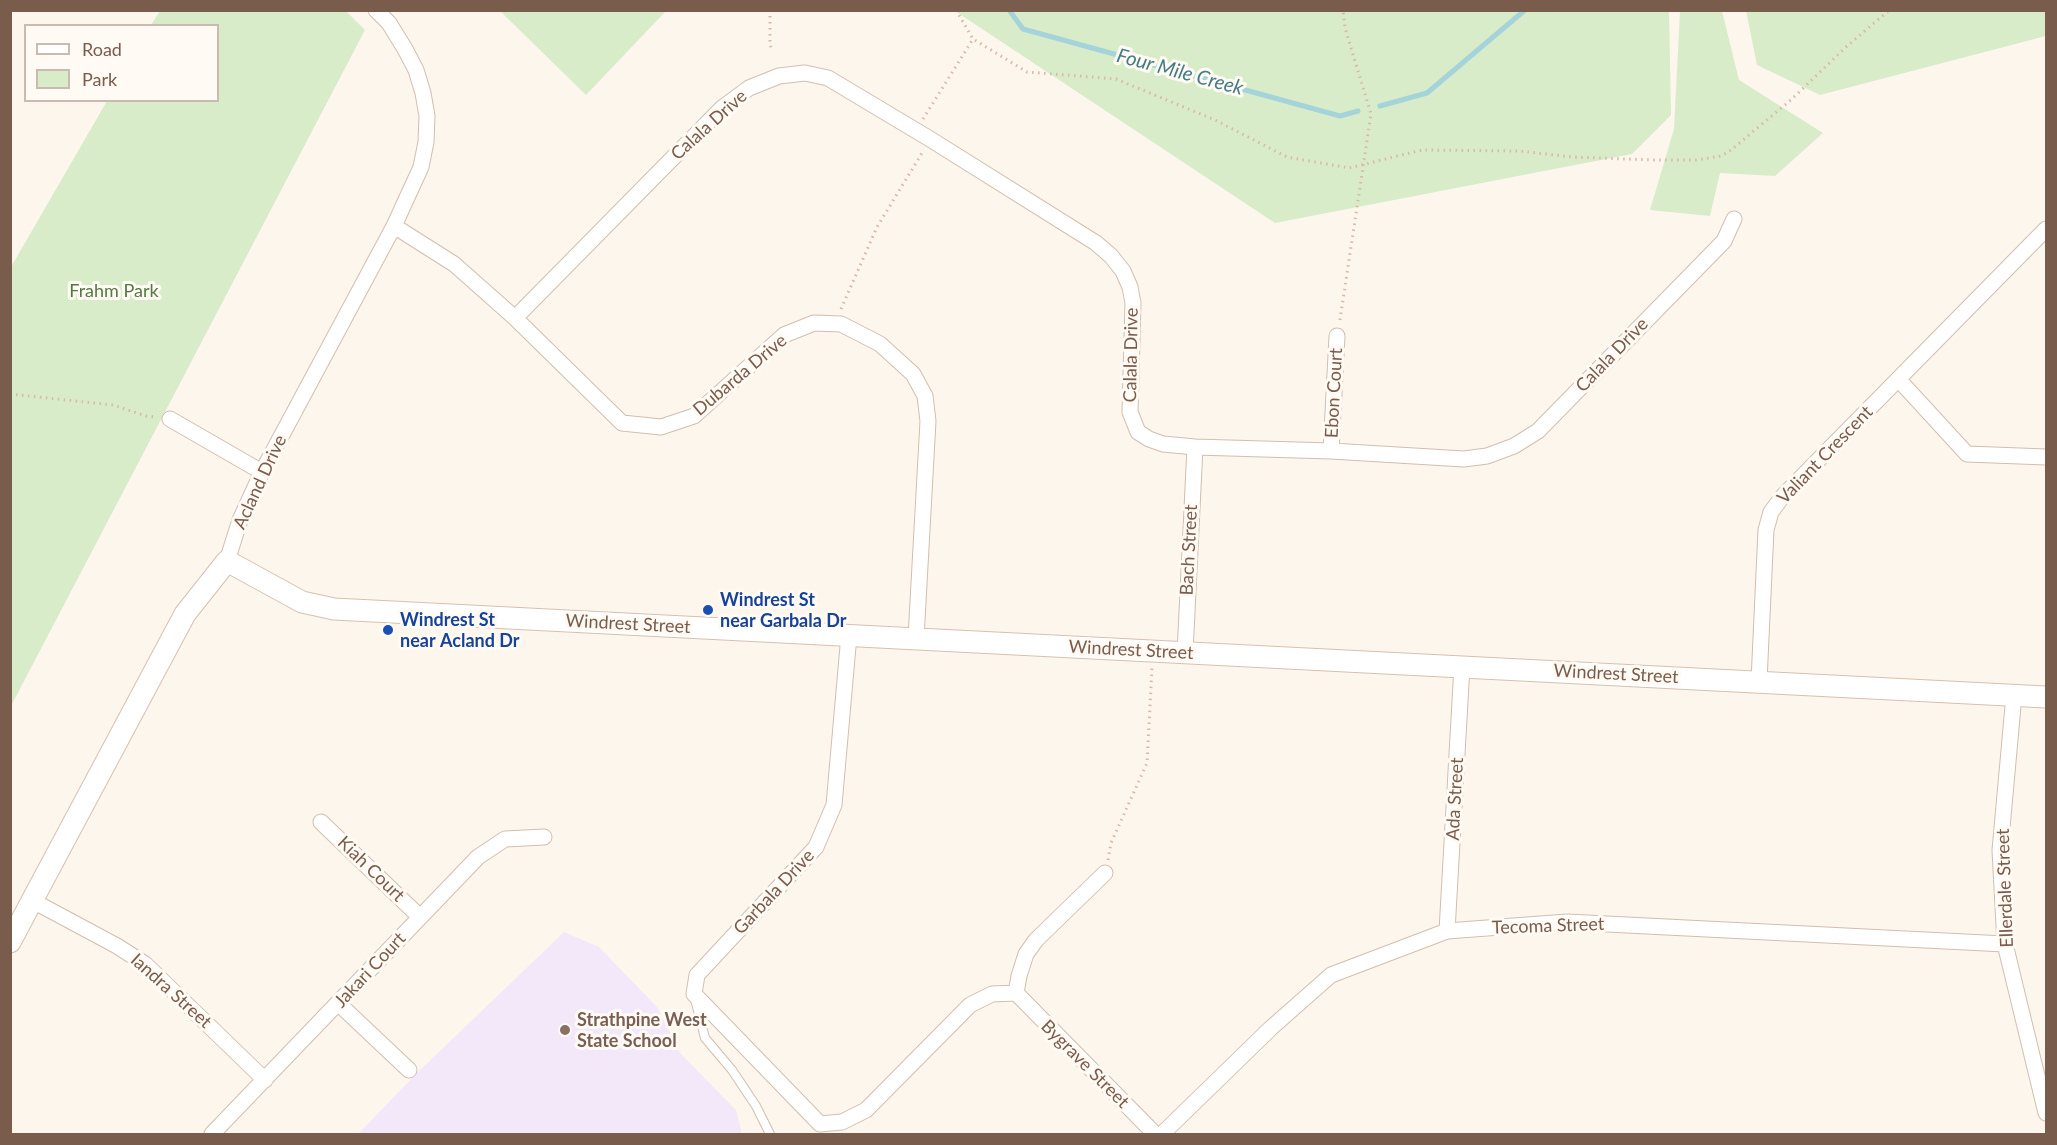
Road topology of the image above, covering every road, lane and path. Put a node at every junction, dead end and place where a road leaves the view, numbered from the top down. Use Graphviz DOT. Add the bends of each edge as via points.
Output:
graph roads {
  1 [pos="376,10"];
  2 [pos="771,10"];
  3 [pos="956,10"];
  4 [pos="1343,10"];
  5 [pos="1889,11"];
  6 [pos="973,39"];
  7 [pos="772,50"];
  8 [pos="930,139"];
  9 [pos="1363,166"];
  10 [pos="1734,219"];
  11 [pos="394,226"];
  12 [pos="2046,229"];
  13 [pos="840,310"];
  14 [pos="515,318"];
  15 [pos="1337,336"];
  16 [pos="1899,380"];
  17 [pos="10,394"];
  18 [pos="170,419"];
  19 [pos="1195,447"];
  20 [pos="1331,451"];
  21 [pos="2046,456"];
  22 [pos="262,472"];
  23 [pos="227,561"];
  24 [pos="849,635"];
  25 [pos="916,638"];
  26 [pos="1185,653"];
  27 [pos="1152,666"];
  28 [pos="1462,666"];
  29 [pos="1759,681"];
  30 [pos="2014,695"];
  31 [pos="2046,697"];
  32 [pos="321,822"];
  33 [pos="544,837"];
  34 [pos="1106,873"];
  35 [pos="33,901"];
  36 [pos="420,917"];
  37 [pos="1447,931"];
  38 [pos="10,942"];
  39 [pos="2006,944"];
  40 [pos="1016,993"];
  41 [pos="694,994"];
  42 [pos="339,1004"];
  43 [pos="409,1070"];
  44 [pos="265,1080"];
  45 [pos="2046,1113"];
  46 [pos="830,1129"];
  47 [pos="212,1134"];
  48 [pos="770,1134"];
  49 [pos="1155,1134"];
  50 [pos="1162,1134"];
  1 -- 11 [label="street, Acland Drive" via="389,23 416,70 427,116 421,167"];
  2 -- 7 [label="path"];
  3 -- 6 [label="path"];
  4 -- 9 [label="path" via="1371,114"];
  5 -- 9 [label="path" via="1792,99 1721,156 1697,160 1422,150"];
  6 -- 8 [label="path" via="922,118 936,127"];
  6 -- 9 [label="path" via="1027,72 1116,79 1215,120 1287,157 1349,168"];
  8 -- 13 [label="path" via="877,227"];
  8 -- 14 [label="street, Calala Drive" via="828,78 805,73 778,76 749,88 722,108"];
  8 -- 19 [label="street, Calala Drive" via="1111,256 1123,272 1133,303 1130,412 1138,432 1163,444"];
  9 -- 15 [label="path"];
  10 -- 20 [label="street, Calala Drive" via="1724,241 1538,431 1514,446 1488,456 1464,459"];
  11 -- 14 [label="street, Dubarda Drive" via="454,264"];
  11 -- 22 [label="street, Acland Drive"];
  12 -- 16 [label="street, Valiant Crescent"];
  14 -- 25 [label="street, Dubarda Drive" via="622,423 662,427 694,416 784,335 814,323 841,324 880,344 913,374 925,396 928,421"];
  15 -- 20 [label="street, Ebon Court"];
  16 -- 21 [label="street" via="1966,454"];
  16 -- 29 [label="street, Valiant Crescent" via="1771,512 1766,530"];
  17 -- 18 [label="path" via="113,405"];
  18 -- 22 [label="street"];
  19 -- 20 [label="street, Calala Drive"];
  19 -- 26 [label="street, Bach Street"];
  22 -- 23 [label="street, Acland Drive"];
  23 -- 24 [label="street, Windrest Street" via="302,602 334,609"];
  23 -- 35 [label="street, Acland Drive" via="185,614"];
  24 -- 25 [label="street, Windrest Street"];
  24 -- 41 [label="street, Garbala Drive" via="834,805 816,848 696,975"];
  25 -- 26 [label="street, Windrest Street"];
  26 -- 28 [label="street, Windrest Street"];
  27 -- 34 [label="path" via="1147,762 1111,843"];
  28 -- 29 [label="street, Windrest Street"];
  28 -- 37 [label="street, Ada Street"];
  29 -- 30 [label="street, Windrest Street"];
  30 -- 31 [label="street, Windrest Street"];
  30 -- 39 [label="street, Ellerdale Street" via="2000,850"];
  32 -- 36 [label="street, Kiah Court"];
  33 -- 36 [label="street, Jakari Court" via="505,839 478,857"];
  34 -- 40 [label="street" via="1036,940 1026,954"];
  35 -- 38 [label="street, Acland Drive"];
  35 -- 44 [label="street, Iandra Street" via="145,964"];
  36 -- 42 [label="street, Jakari Court"];
  37 -- 39 [label="street, Tecoma Street" via="1567,922"];
  37 -- 50 [label="street, Tecoma Street" via="1331,975"];
  39 -- 45 [label="street, Ellerdale Street"];
  40 -- 46 [label="street" via="992,994 970,1005 866,1110"];
  40 -- 49 [label="street, Bygrave Street"];
  41 -- 46 [label="street" via="820,1124"];
  41 -- 48 [label="lane" via="705,1038 732,1070"];
  42 -- 43 [label="street"];
  42 -- 44 [label="street, Jakari Court"];
  44 -- 47 [label="street, Jakari Court"];
}
